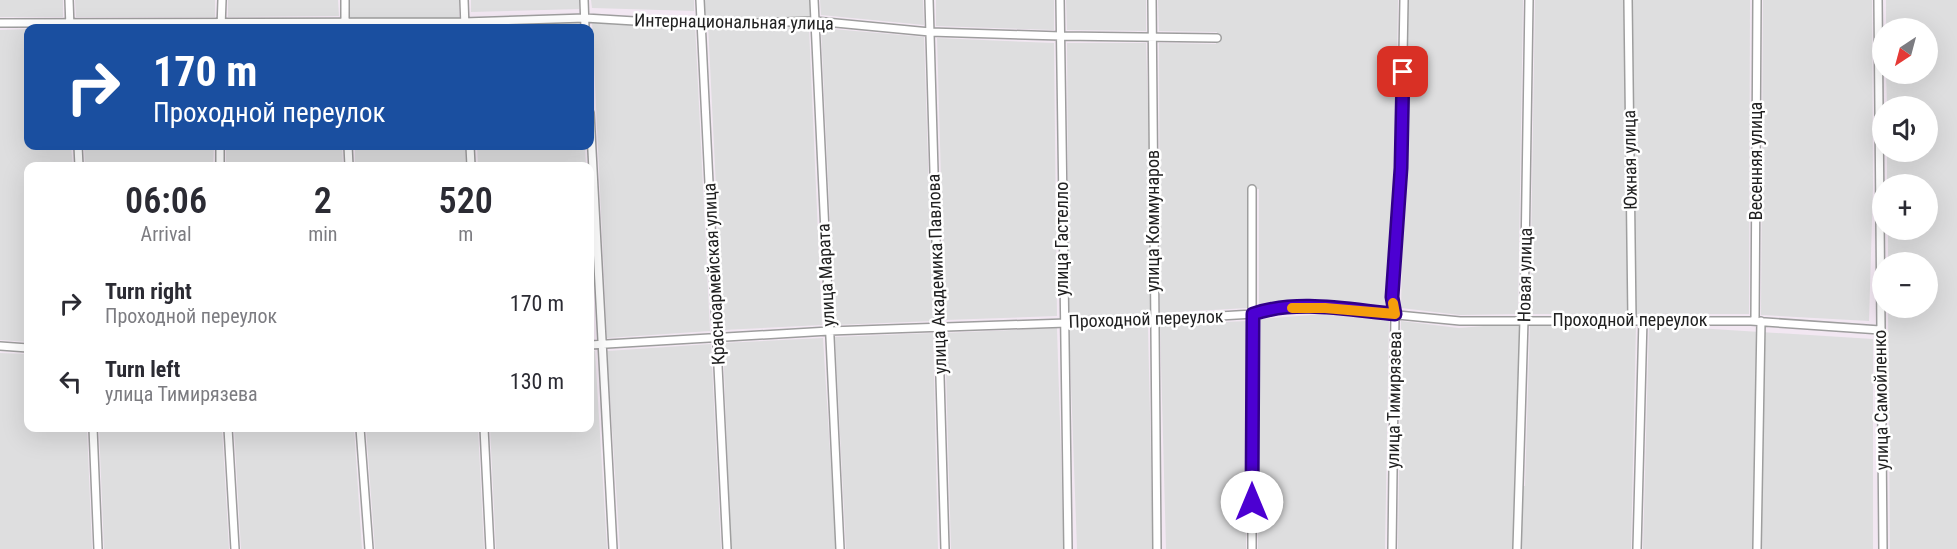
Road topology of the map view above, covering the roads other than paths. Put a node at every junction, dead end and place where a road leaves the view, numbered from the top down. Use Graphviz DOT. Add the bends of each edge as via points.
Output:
graph roads {
  1 [pos="69,0"];
  2 [pos="222,0"];
  3 [pos="345,0"];
  4 [pos="464,0"];
  5 [pos="584,0"];
  6 [pos="700,0"];
  7 [pos="814,0"];
  8 [pos="929,0"];
  9 [pos="1060,0"];
  10 [pos="1152,0"];
  11 [pos="1404,0"];
  12 [pos="1529,0"];
  13 [pos="1628,0"];
  14 [pos="1756,0"];
  15 [pos="1878,0"];
  16 [pos="585,18"];
  17 [pos="815,21"];
  18 [pos="0,23"];
  19 [pos="24,24"];
  20 [pos="70,24"];
  21 [pos="221,24"];
  22 [pos="345,24"];
  23 [pos="465,24"];
  24 [pos="482,24"];
  25 [pos="585,24"];
  26 [pos="701,24"];
  27 [pos="930,32"];
  28 [pos="1060,36"];
  29 [pos="1152,37"];
  30 [pos="1216,38"];
  31 [pos="1252,189"];
  32 [pos="594,197"];
  33 [pos="1253,314"];
  34 [pos="1395,314"];
  35 [pos="1642,319"];
  36 [pos="1154,320"];
  37 [pos="1524,320"];
  38 [pos="1632,320"];
  39 [pos="1758,321"];
  40 [pos="1063,322"];
  41 [pos="939,327"];
  42 [pos="1880,330"];
  43 [pos="829,331"];
  44 [pos="717,337"];
  45 [pos="594,345"];
  46 [pos="601,345"];
  47 [pos="0,346"];
  48 [pos="24,348"];
  49 [pos="93,432"];
  50 [pos="228,432"];
  51 [pos="360,432"];
  52 [pos="484,432"];
  53 [pos="98,549"];
  54 [pos="235,549"];
  55 [pos="369,549"];
  56 [pos="490,549"];
  57 [pos="613,549"];
  58 [pos="727,549"];
  59 [pos="840,549"];
  60 [pos="945,549"];
  61 [pos="1068,549"];
  62 [pos="1157,549"];
  63 [pos="1252,549"];
  64 [pos="1392,549"];
  65 [pos="1517,549"];
  66 [pos="1637,549"];
  67 [pos="1757,549"];
  68 [pos="1883,549"];
  1 -- 20 [label="street"];
  2 -- 21 [label="street"];
  3 -- 22 [label="street"];
  4 -- 23 [label="street"];
  5 -- 16 [label="street"];
  6 -- 26 [label="street, Красноармейская улица"];
  7 -- 17 [label="street, улица Марата"];
  8 -- 27 [label="street, улица Академика Павлова"];
  9 -- 28 [label="street, улица Гастелло"];
  10 -- 29 [label="street, улица Коммунаров"];
  11 -- 34 [label="street, улица Тимирязева" via="1401,168 1392,297"];
  12 -- 37 [label="street, Новая улица"];
  13 -- 38 [label="street, Южная улица"];
  14 -- 39 [label="street, Весенняя улица"];
  15 -- 42 [label="street, улица Самойленко"];
  16 -- 24 [label="street, Интернациональная улица"];
  16 -- 25 [label="street"];
  16 -- 26 [label="street, Интернациональная улица"];
  17 -- 26 [label="street, Интернациональная улица"];
  17 -- 27 [label="street, Интернациональная улица"];
  17 -- 43 [label="street, улица Марата"];
  18 -- 19 [label="street, Интернациональная улица"];
  26 -- 44 [label="street, Красноармейская улица"];
  27 -- 28 [label="street, Интернациональная улица"];
  27 -- 41 [label="street, улица Академика Павлова"];
  28 -- 29 [label="street, Интернациональная улица"];
  28 -- 40 [label="street, улица Гастелло"];
  29 -- 30 [label="street, Интернациональная улица"];
  29 -- 36 [label="street, улица Коммунаров"];
  31 -- 33 [label="street"];
  32 -- 46 [label="street"];
  33 -- 34 [label="street, Проходной переулок" via="1269,309 1325,308"];
  33 -- 36 [label="street, Проходной переулок"];
  33 -- 63 [label="street"];
  34 -- 37 [label="street, Проходной переулок" via="1460,321"];
  34 -- 64 [label="street, улица Тимирязева"];
  35 -- 38 [label="street, Проходной переулок"];
  35 -- 39 [label="street, Проходной переулок"];
  35 -- 66 [label="street"];
  36 -- 40 [label="street, Проходной переулок"];
  36 -- 62 [label="street, улица Коммунаров"];
  37 -- 38 [label="street, Проходной переулок"];
  37 -- 65 [label="street, Новая улица"];
  39 -- 42 [label="street, Проходной переулок"];
  39 -- 67 [label="street, Весенняя улица"];
  40 -- 41 [label="street, Проходной переулок"];
  40 -- 61 [label="street, улица Гастелло"];
  41 -- 43 [label="street, Проходной переулок"];
  41 -- 60 [label="street, улица Академика Павлова"];
  42 -- 68 [label="street, улица Самойленко"];
  43 -- 44 [label="street, Проходной переулок"];
  43 -- 59 [label="street, улица Марата"];
  44 -- 46 [label="street, Проходной переулок"];
  44 -- 58 [label="street, Красноармейская улица"];
  45 -- 46 [label="street, Проходной переулок"];
  46 -- 57 [label="street"];
  47 -- 48 [label="street"];
  49 -- 53 [label="street"];
  50 -- 54 [label="street"];
  51 -- 55 [label="street"];
  52 -- 56 [label="street"];
}
